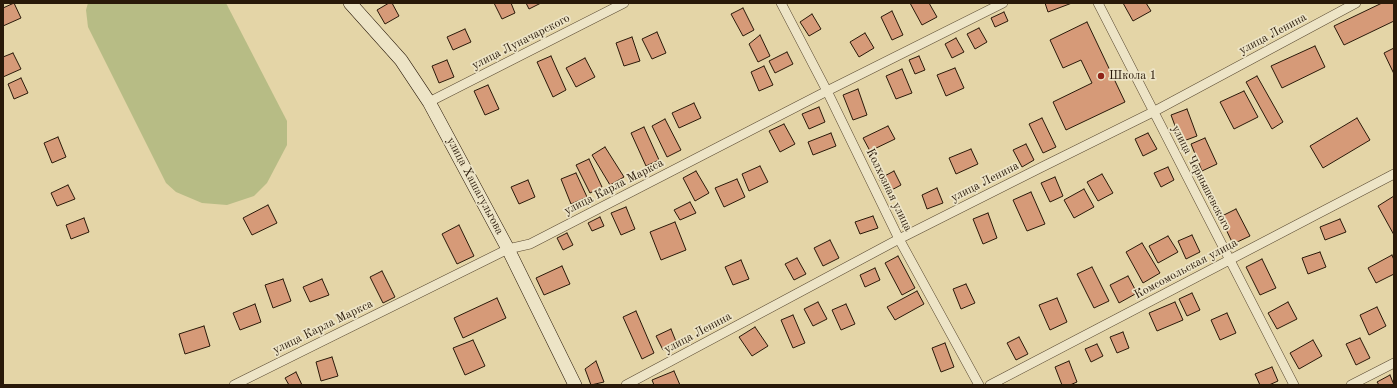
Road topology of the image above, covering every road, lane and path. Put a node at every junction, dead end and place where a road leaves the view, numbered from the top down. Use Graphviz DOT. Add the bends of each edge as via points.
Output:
graph roads {
  1 [pos="350,3"];
  2 [pos="624,3"];
  3 [pos="781,3"];
  4 [pos="1003,3"];
  5 [pos="1098,3"];
  6 [pos="1356,3"];
  7 [pos="826,91"];
  8 [pos="429,102"];
  9 [pos="1154,112"];
  10 [pos="1394,174"];
  11 [pos="899,239"];
  12 [pos="508,249"];
  13 [pos="1230,259"];
  14 [pos="1394,363"];
  15 [pos="234,385"];
  16 [pos="575,385"];
  17 [pos="626,385"];
  18 [pos="979,385"];
  19 [pos="990,385"];
  20 [pos="1294,385"];
  21 [pos="1352,385"];
  1 -- 8 [label="main road, улица Хашагульгова" via="401,60"];
  2 -- 8 [label="street, улица Луначарского"];
  3 -- 7 [label="street, Колхозная улица"];
  4 -- 7 [label="street, улица Карла Маркса"];
  5 -- 9 [label="street, улица Чернышевского"];
  6 -- 9 [label="street, улица Ленина"];
  7 -- 11 [label="street, Колхозная улица"];
  7 -- 12 [label="street, улица Карла Маркса" via="530,244"];
  8 -- 12 [label="main road, улица Хашагульгова"];
  9 -- 11 [label="street, улица Ленина"];
  9 -- 13 [label="street, улица Чернышевского"];
  10 -- 13 [label="street, Комсомольская улица"];
  11 -- 17 [label="street, улица Ленина"];
  11 -- 18 [label="street, Колхозная улица"];
  12 -- 15 [label="street, улица Карла Маркса"];
  12 -- 16 [label="main road, улица Хашагульгова"];
  13 -- 19 [label="street, Комсомольская улица"];
  13 -- 20 [label="street, улица Чернышевского"];
  14 -- 21 [label="street"];
}
